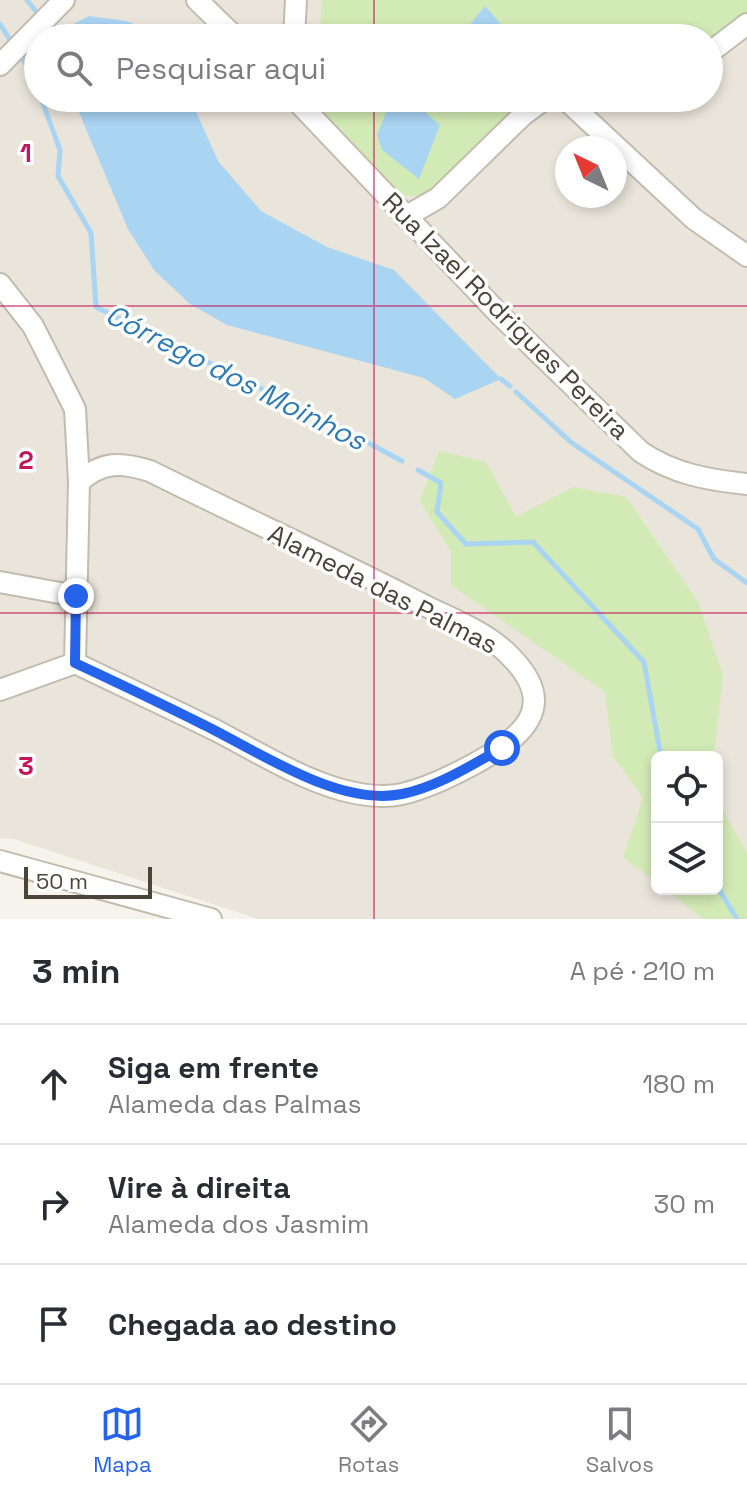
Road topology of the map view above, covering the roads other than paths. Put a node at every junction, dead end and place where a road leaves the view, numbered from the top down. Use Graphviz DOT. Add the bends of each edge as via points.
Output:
graph roads {
  1 [pos="64,0"];
  2 [pos="197,0"];
  3 [pos="296,0"];
  4 [pos="42,24"];
  5 [pos="222,24"];
  6 [pos="295,24"];
  7 [pos="747,24"];
  8 [pos="24,42"];
  9 [pos="723,42"];
  10 [pos="1,64"];
  11 [pos="307,112"];
  12 [pos="527,112"];
  13 [pos="579,112"];
  14 [pos="405,217"];
  15 [pos="747,256"];
  16 [pos="0,284"];
  17 [pos="79,482"];
  18 [pos="747,484"];
  19 [pos="0,582"];
  20 [pos="76,596"];
  21 [pos="75,663"];
  22 [pos="0,690"];
  23 [pos="0,861"];
  24 [pos="211,919"];
  1 -- 4 [label="street"];
  2 -- 5 [label="street"];
  3 -- 6 [label="street"];
  7 -- 9 [label="street"];
  8 -- 10 [label="street"];
  11 -- 14 [label="street, Rua Izael Rodrigues Pereira"];
  12 -- 14 [label="street" via="438,198"];
  13 -- 15 [label="street" via="694,219"];
  14 -- 18 [label="street, Rua Izael Rodrigues Pereira" via="641,452 697,478"];
  16 -- 17 [label="street" via="33,326 75,409"];
  17 -- 20 [label="street"];
  17 -- 21 [label="street, Alameda das Palmas" via="105,464 126,463 371,578 492,641 523,672 535,705 521,734 480,760 429,786 372,795 342,790 290,769"];
  19 -- 20 [label="street"];
  20 -- 21 [label="street"];
  21 -- 22 [label="street"];
  23 -- 24 [label="street"];
}
